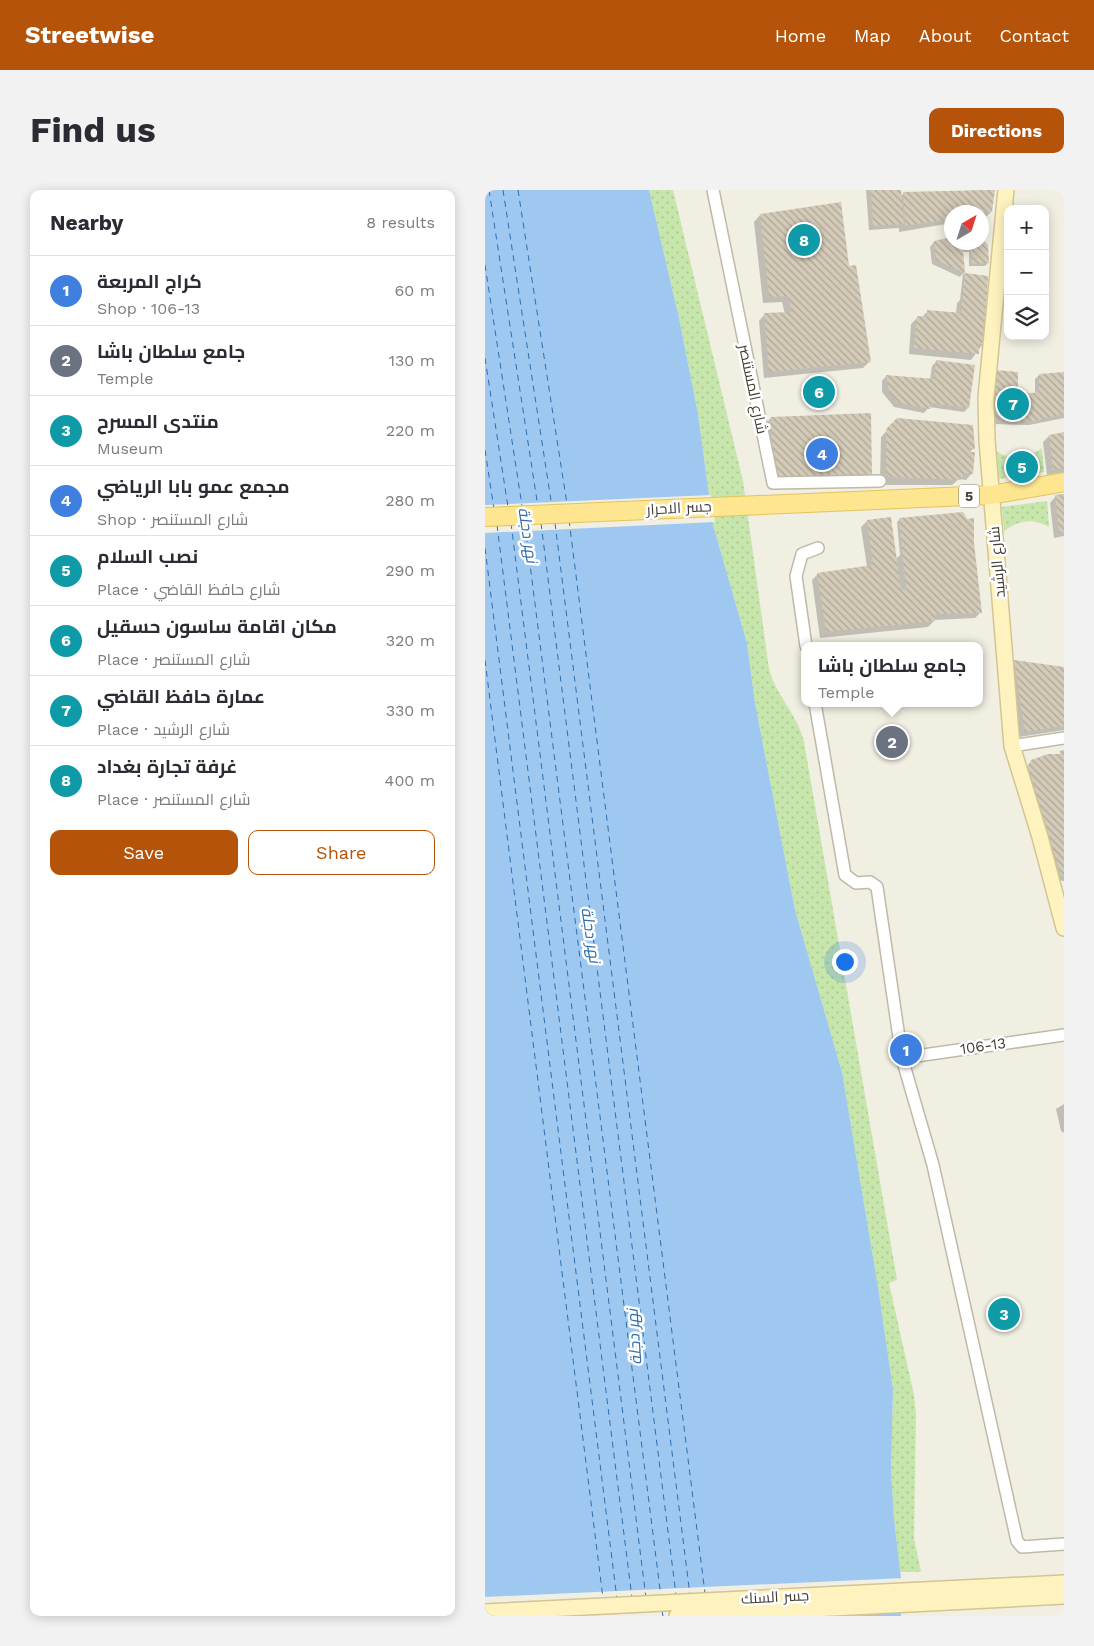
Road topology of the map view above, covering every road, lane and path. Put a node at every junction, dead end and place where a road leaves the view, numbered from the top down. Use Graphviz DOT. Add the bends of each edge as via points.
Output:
graph roads {
  1 [pos="713,190"];
  2 [pos="1006,190"];
  3 [pos="880,481"];
  4 [pos="1064,482"];
  5 [pos="991,495"];
  6 [pos="485,517"];
  7 [pos="818,548"];
  8 [pos="805,642"];
  9 [pos="816,707"];
  10 [pos="1064,738"];
  11 [pos="1012,746"];
  12 [pos="1064,928"];
  13 [pos="1064,1035"];
  14 [pos="902,1058"];
  15 [pos="1064,1544"];
  16 [pos="1064,1583"];
  17 [pos="1064,1596"];
  18 [pos="485,1612"];
  19 [pos="677,1616"];
  1 -- 3 [label="street, شارع المستنصر" via="773,483"];
  2 -- 5 [label="main road, شارع الرشيد" via="986,397"];
  4 -- 5 [label="main road, 5"];
  5 -- 6 [label="main road, جسر الاحرار / 5"];
  5 -- 11 [label="main road, شارع الرشيد"];
  7 -- 8 [label="street" via="802,554 796,576"];
  9 -- 14 [label="street" via="845,875 856,883 870,882 877,887"];
  10 -- 11 [label="street"];
  11 -- 12 [label="main road, شارع الرشيد"];
  13 -- 14 [label="street, 106-13"];
  14 -- 15 [label="street" via="933,1166 1017,1541 1022,1547"];
  16 -- 18 [label="main road, جسر السنك"];
  17 -- 19 [label="main road, جسر السنك"];
}
